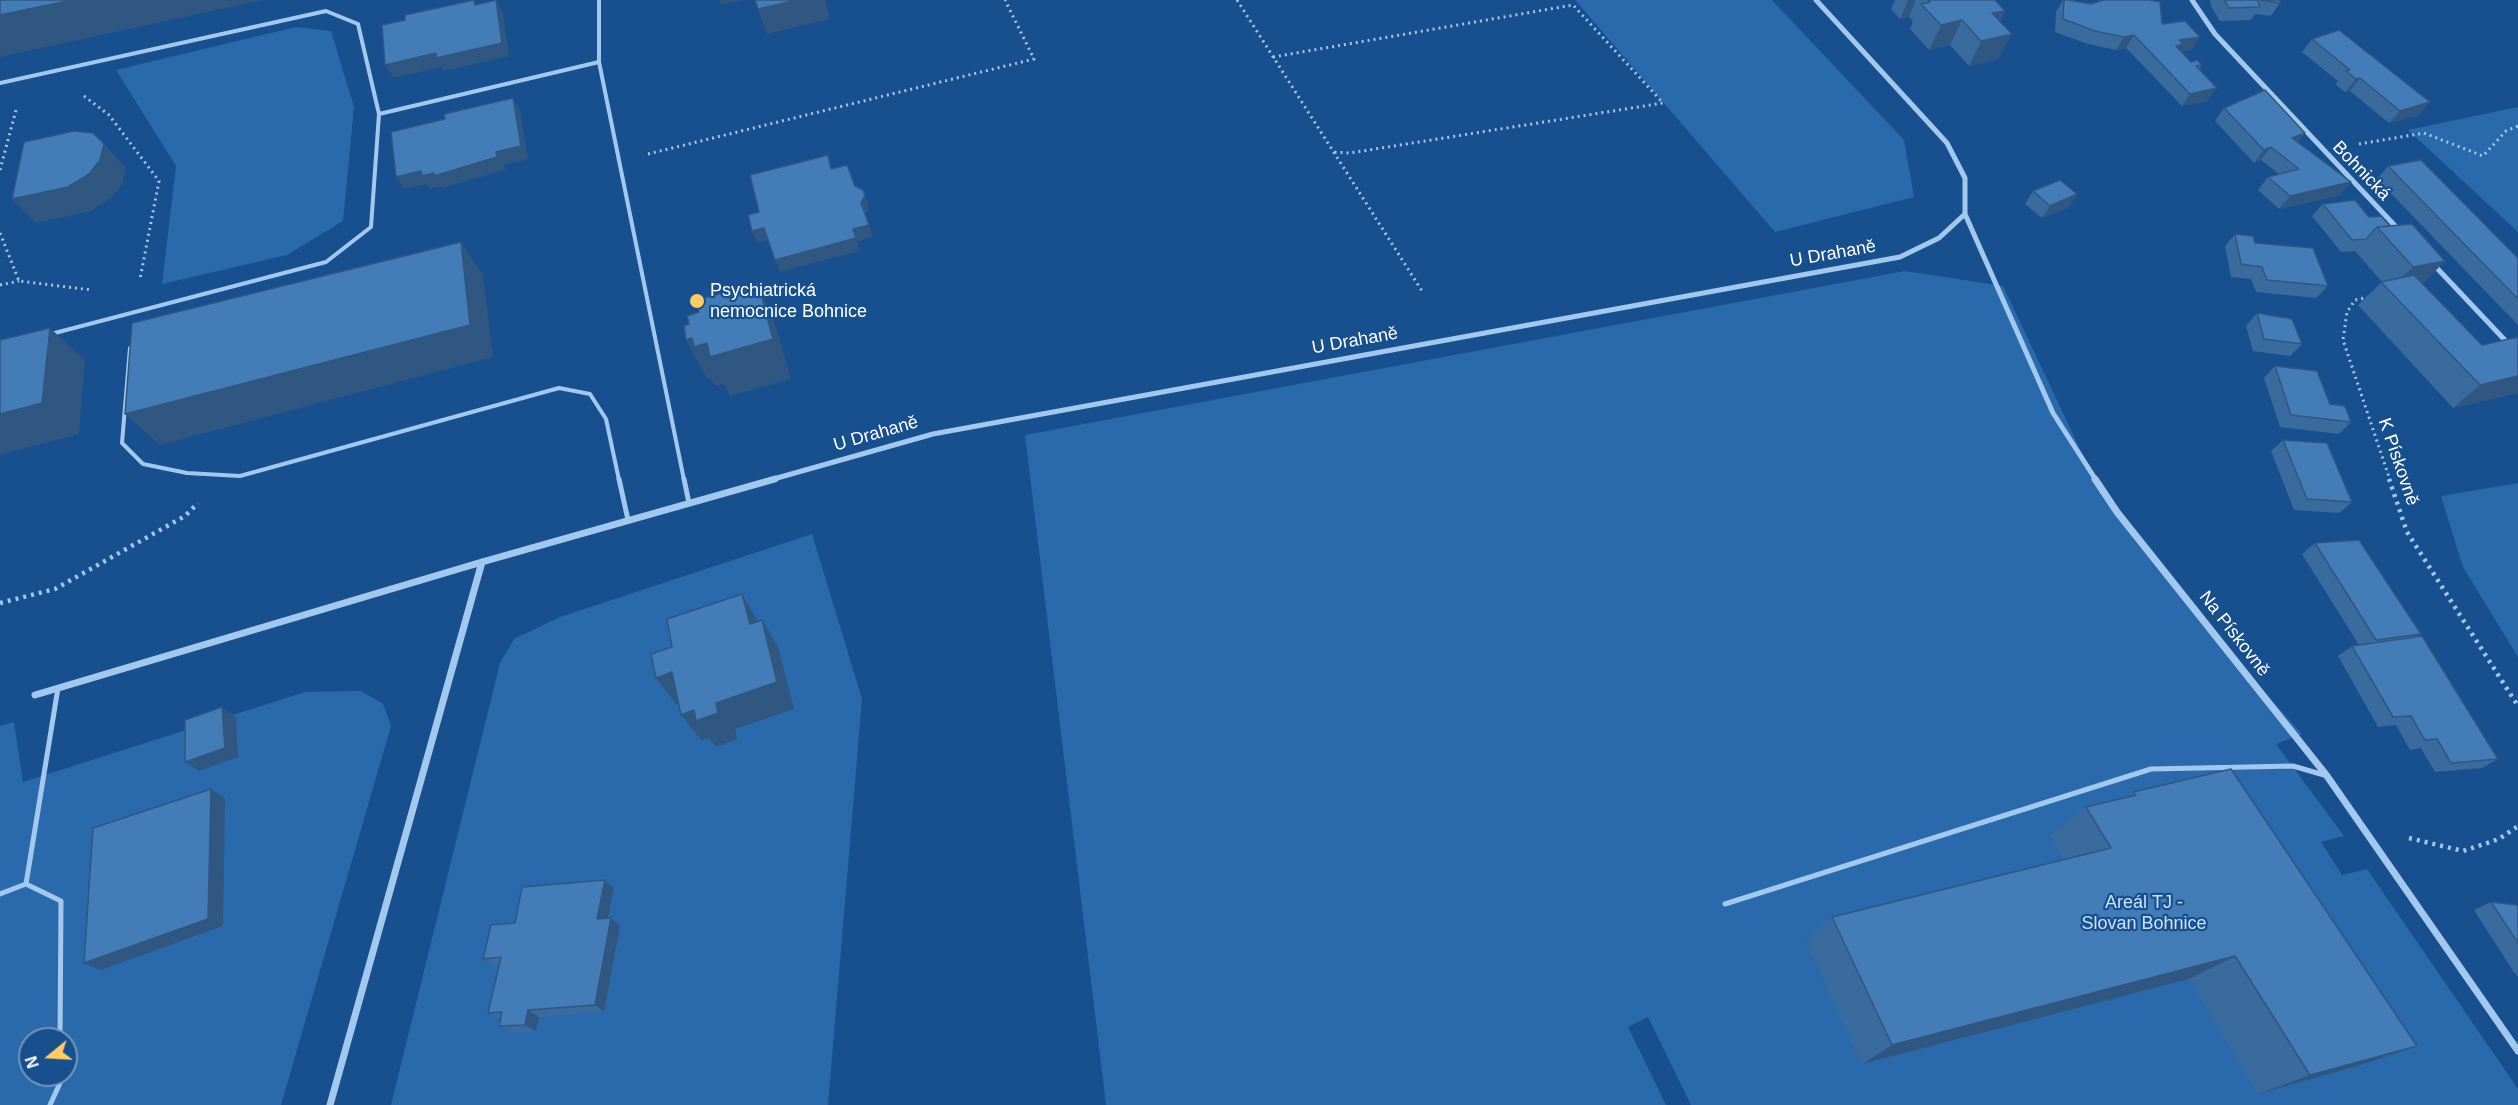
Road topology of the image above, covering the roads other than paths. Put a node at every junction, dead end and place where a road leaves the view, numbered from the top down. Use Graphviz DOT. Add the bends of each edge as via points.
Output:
graph roads {
  1 [pos="599,0"];
  2 [pos="1816,0"];
  3 [pos="2192,0"];
  4 [pos="599,62"];
  5 [pos="0,83"];
  6 [pos="379,114"];
  7 [pos="1965,214"];
  8 [pos="2404,234"];
  9 [pos="2428,259"];
  10 [pos="133,312"];
  11 [pos="132,324"];
  12 [pos="44,335"];
  13 [pos="131,336"];
  14 [pos="2518,354"];
  15 [pos="689,503"];
  16 [pos="628,520"];
  17 [pos="482,562"];
  18 [pos="58,688"];
  19 [pos="35,695"];
  20 [pos="2327,776"];
  21 [pos="26,884"];
  22 [pos="0,894"];
  23 [pos="1725,904"];
  24 [pos="60,1027"];
  25 [pos="2518,1051"];
  26 [pos="58,1087"];
  27 [pos="50,1105"];
  28 [pos="330,1105"];
  1 -- 4 [label="lane"];
  2 -- 7 [label="street" via="1947,142 1965,178"];
  3 -- 8 [label="street, Bohnická" via="2216,34"];
  4 -- 6 [label="lane"];
  4 -- 15 [label="lane"];
  5 -- 6 [label="lane" via="326,11 358,24"];
  6 -- 10 [label="lane" via="370,227 326,262"];
  7 -- 15 [label="street, U Drahaně" via="1939,238 1900,257 933,434"];
  7 -- 20 [label="street, Na Pískovně" via="2053,413 2111,502"];
  9 -- 14 [label="street"];
  10 -- 11 [label="lane"];
  10 -- 12 [label="lane"];
  13 -- 16 [label="lane" via="122,443 143,464 186,473 240,476 560,388 590,394 606,419"];
  15 -- 16 [label="street, U Drahaně"];
  16 -- 17 [label="street, U Drahaně"];
  17 -- 18 [label="street, U Drahaně"];
  17 -- 28 [label="street"];
  18 -- 19 [label="street, U Drahaně"];
  18 -- 21 [label="lane"];
  20 -- 23 [label="lane" via="2293,766 2151,769"];
  20 -- 25 [label="street, Na Pískovně"];
  21 -- 22 [label="lane"];
  21 -- 24 [label="lane" via="61,901"];
  26 -- 27 [label="lane"];
}
